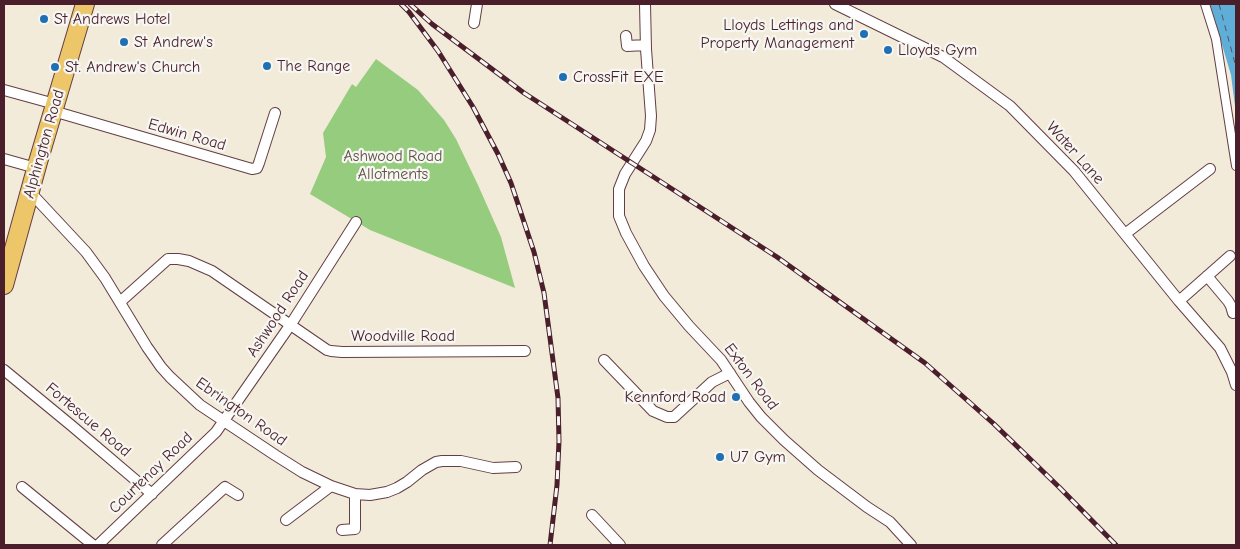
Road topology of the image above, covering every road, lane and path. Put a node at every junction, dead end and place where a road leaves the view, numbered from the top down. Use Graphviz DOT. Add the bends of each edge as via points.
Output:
graph roads {
  1 [pos="85,4"];
  2 [pos="478,4"];
  3 [pos="645,4"];
  4 [pos="835,4"];
  5 [pos="1205,4"];
  6 [pos="474,23"];
  7 [pos="626,36"];
  8 [pos="646,45"];
  9 [pos="4,90"];
  10 [pos="54,108"];
  11 [pos="275,113"];
  12 [pos="4,159"];
  13 [pos="1236,166"];
  14 [pos="36,168"];
  15 [pos="1210,169"];
  16 [pos="30,192"];
  17 [pos="356,222"];
  18 [pos="1125,234"];
  19 [pos="1230,256"];
  20 [pos="1207,276"];
  21 [pos="4,283"];
  22 [pos="1179,301"];
  23 [pos="120,302"];
  24 [pos="1232,313"];
  25 [pos="291,324"];
  26 [pos="525,351"];
  27 [pos="604,360"];
  28 [pos="4,370"];
  29 [pos="730,373"];
  30 [pos="1236,385"];
  31 [pos="224,422"];
  32 [pos="516,467"];
  33 [pos="331,486"];
  34 [pos="22,487"];
  35 [pos="152,494"];
  36 [pos="355,494"];
  37 [pos="238,495"];
  38 [pos="592,515"];
  39 [pos="286,520"];
  40 [pos="342,530"];
  41 [pos="93,545"];
  42 [pos="98,545"];
  43 [pos="162,545"];
  44 [pos="620,545"];
  45 [pos="911,545"];
  1 -- 10 [label="highway, Alphington Road"];
  2 -- 6 [label="street"];
  3 -- 8 [label="street"];
  4 -- 18 [label="street, Water Lane" via="943,57 1010,106 1074,171"];
  5 -- 13 [label="street" via="1216,39"];
  7 -- 8 [label="street" via="626,46"];
  8 -- 29 [label="street, Exton Road" via="650,130 619,189 619,216 644,266 664,296"];
  9 -- 10 [label="street"];
  10 -- 11 [label="street, Edwin Road" via="252,170 257,168"];
  10 -- 14 [label="highway, Alphington Road"];
  12 -- 14 [label="street"];
  14 -- 16 [label="highway, Alphington Road"];
  15 -- 18 [label="street"];
  16 -- 21 [label="highway, Alphington Road"];
  16 -- 23 [label="street, Ebrington Road" via="86,252"];
  17 -- 25 [label="street, Ashwood Road"];
  18 -- 22 [label="street, Water Lane"];
  19 -- 20 [label="street"];
  20 -- 22 [label="street"];
  20 -- 24 [label="street" via="1228,301"];
  22 -- 30 [label="street, Water Lane" via="1220,348"];
  23 -- 25 [label="street, Woodville Road" via="168,259 178,259 212,271"];
  23 -- 31 [label="street, Ebrington Road" via="161,367 200,405"];
  25 -- 26 [label="street, Woodville Road" via="331,351"];
  25 -- 31 [label="street, Ashwood Road"];
  27 -- 29 [label="street" via="653,410 667,418 674,417 712,382"];
  28 -- 35 [label="street, Fortescue Road"];
  29 -- 45 [label="street, Exton Road" via="761,418 784,440 839,487 890,522"];
  31 -- 33 [label="street, Ebrington Road" via="302,472"];
  31 -- 35 [label="street, Courtenay Road"];
  32 -- 36 [label="street, Ebrington Road" via="493,468 461,461 436,462 387,492"];
  33 -- 36 [label="street, Ebrington Road"];
  33 -- 39 [label="street"];
  34 -- 41 [label="street"];
  35 -- 42 [label="street, Courtenay Road"];
  36 -- 40 [label="street" via="355,529"];
  37 -- 43 [label="street" via="225,487"];
  38 -- 44 [label="street"];
}
